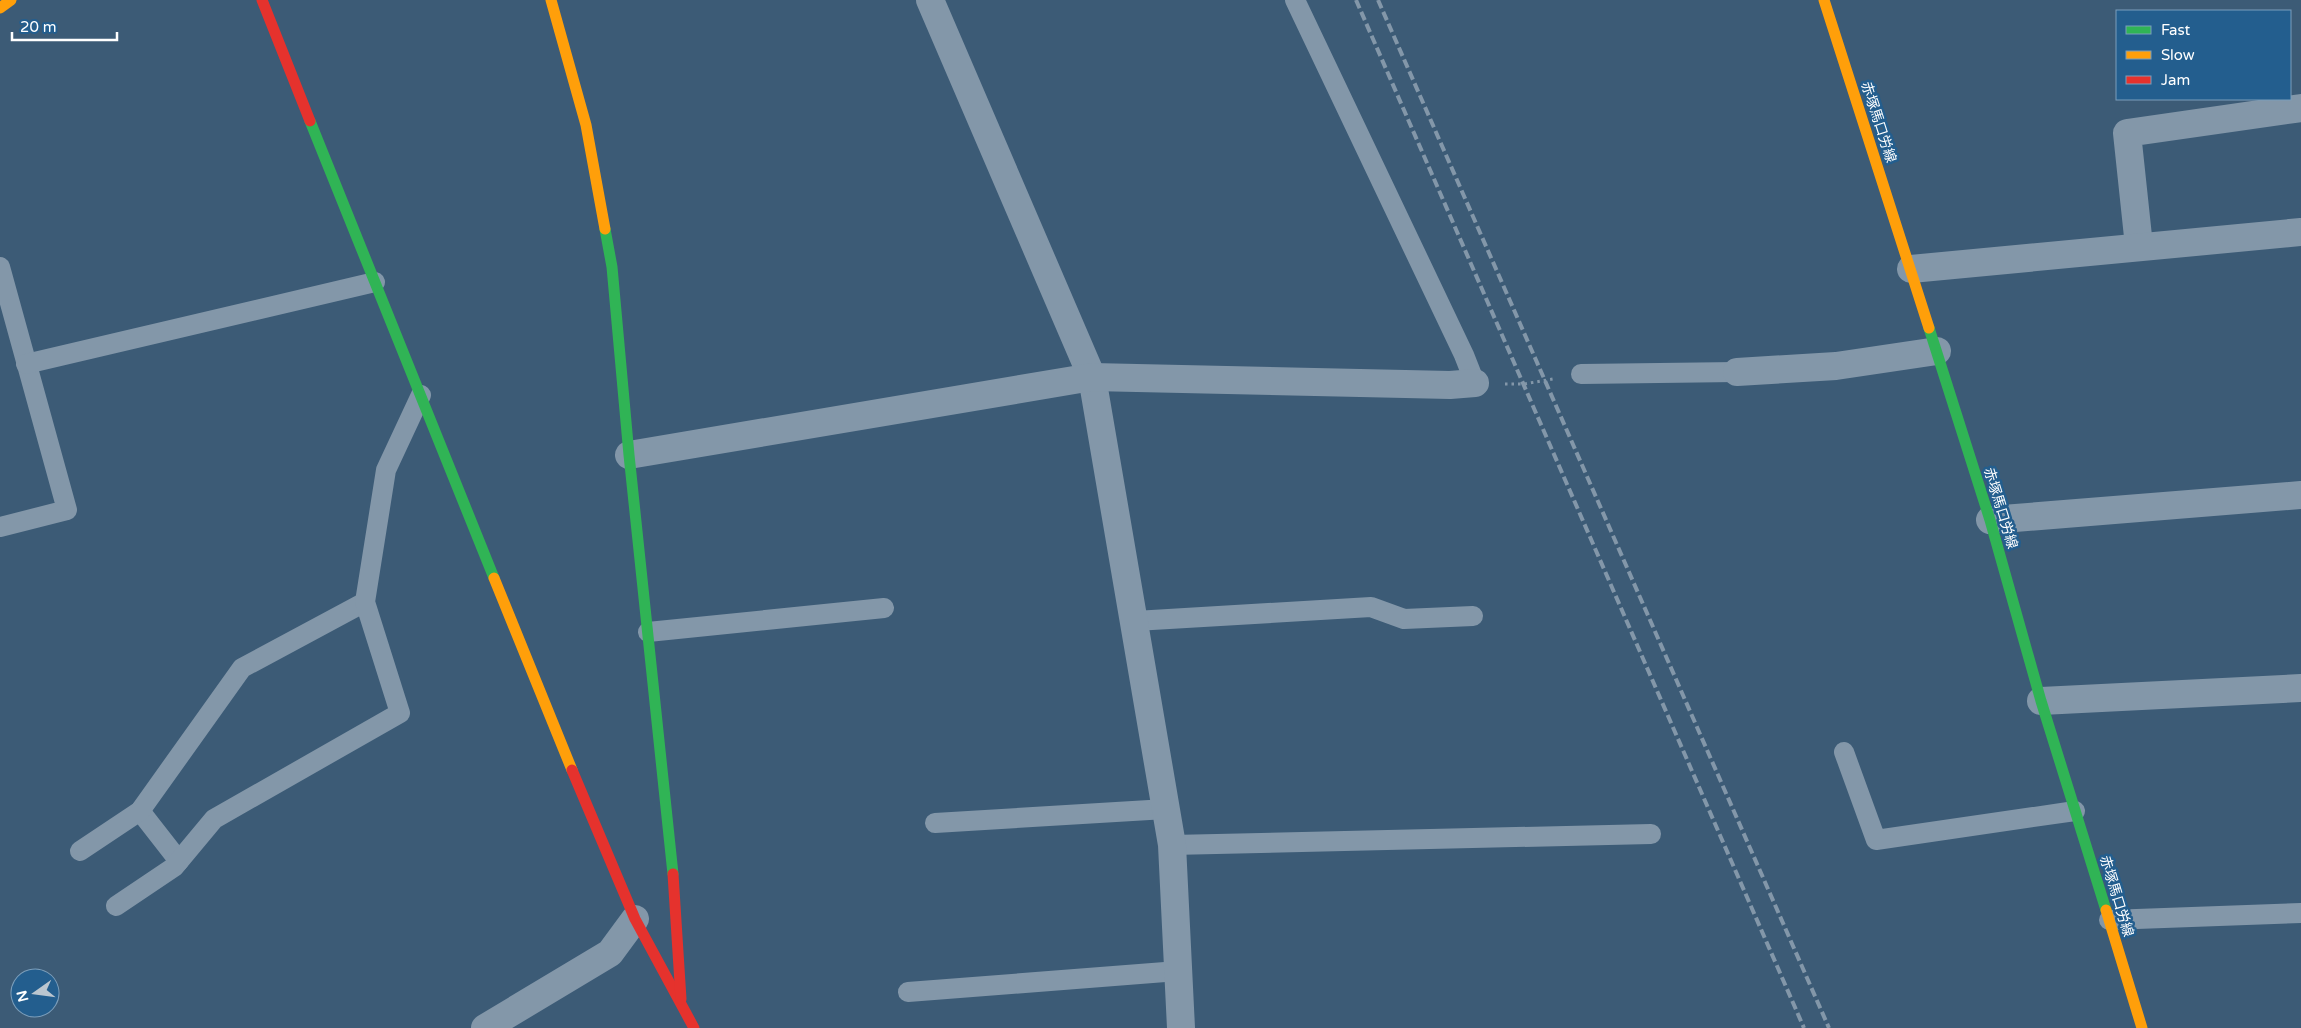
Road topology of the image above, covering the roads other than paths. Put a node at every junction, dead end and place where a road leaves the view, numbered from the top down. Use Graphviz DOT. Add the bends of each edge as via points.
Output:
graph roads {
  1 [pos="11,0"];
  2 [pos="262,0"];
  3 [pos="551,0"];
  4 [pos="930,0"];
  5 [pos="1295,0"];
  6 [pos="1824,0"];
  7 [pos="0,8"];
  8 [pos="2301,108"];
  9 [pos="2301,232"];
  10 [pos="2139,246"];
  11 [pos="0,267"];
  12 [pos="1911,269"];
  13 [pos="376,282"];
  14 [pos="1936,351"];
  15 [pos="26,364"];
  16 [pos="1738,372"];
  17 [pos="1581,374"];
  18 [pos="1092,377"];
  19 [pos="1474,383"];
  20 [pos="421,394"];
  21 [pos="629,455"];
  22 [pos="2301,495"];
  23 [pos="1990,520"];
  24 [pos="0,527"];
  25 [pos="365,602"];
  26 [pos="884,608"];
  27 [pos="1473,616"];
  28 [pos="1135,620"];
  29 [pos="648,632"];
  30 [pos="2301,688"];
  31 [pos="2041,700"];
  32 [pos="1844,752"];
  33 [pos="1166,809"];
  34 [pos="140,811"];
  35 [pos="2075,811"];
  36 [pos="935,823"];
  37 [pos="1651,834"];
  38 [pos="1172,845"];
  39 [pos="80,851"];
  40 [pos="179,861"];
  41 [pos="116,906"];
  42 [pos="2301,913"];
  43 [pos="635,918"];
  44 [pos="2109,920"];
  45 [pos="1178,971"];
  46 [pos="908,992"];
  47 [pos="681,1008"];
  48 [pos="485,1028"];
  49 [pos="680,1028"];
  50 [pos="694,1028"];
  51 [pos="1181,1028"];
  52 [pos="2142,1028"];
  1 -- 7 [label="street"];
  2 -- 13 [label="street"];
  3 -- 21 [label="street" via="586,125 610,258"];
  4 -- 18 [label="street"];
  5 -- 19 [label="lane" via="1464,355"];
  6 -- 12 [label="street, 赤塚馬口労線"];
  8 -- 10 [label="street" via="2127,133"];
  9 -- 10 [label="street"];
  10 -- 12 [label="street"];
  11 -- 15 [label="lane"];
  12 -- 14 [label="street, 赤塚馬口労線"];
  13 -- 15 [label="lane"];
  13 -- 20 [label="street"];
  14 -- 16 [label="street" via="1836,366"];
  14 -- 23 [label="street, 赤塚馬口労線"];
  15 -- 24 [label="lane" via="66,510"];
  16 -- 17 [label="lane"];
  18 -- 19 [label="street"];
  18 -- 21 [label="street"];
  18 -- 28 [label="street"];
  20 -- 25 [label="lane" via="386,470"];
  20 -- 43 [label="street" via="542,697"];
  21 -- 29 [label="street"];
  22 -- 23 [label="street"];
  23 -- 31 [label="street, 赤塚馬口労線"];
  25 -- 34 [label="lane" via="242,668"];
  25 -- 40 [label="lane" via="400,714 214,819"];
  26 -- 29 [label="lane"];
  27 -- 28 [label="lane" via="1404,619 1371,608"];
  28 -- 33 [label="street"];
  29 -- 47 [label="street" via="675,889"];
  30 -- 31 [label="street"];
  31 -- 35 [label="street, 赤塚馬口労線"];
  32 -- 35 [label="lane" via="1876,840"];
  33 -- 36 [label="lane"];
  33 -- 38 [label="street"];
  34 -- 39 [label="lane"];
  34 -- 40 [label="lane"];
  35 -- 44 [label="street, 赤塚馬口労線"];
  37 -- 38 [label="lane"];
  38 -- 45 [label="street"];
  40 -- 41 [label="lane"];
  42 -- 44 [label="lane"];
  43 -- 47 [label="street"];
  43 -- 48 [label="street" via="610,953"];
  44 -- 52 [label="street, 赤塚馬口労線"];
  45 -- 46 [label="lane"];
  45 -- 51 [label="street"];
  47 -- 49 [label="street"];
  47 -- 50 [label="street"];
}
